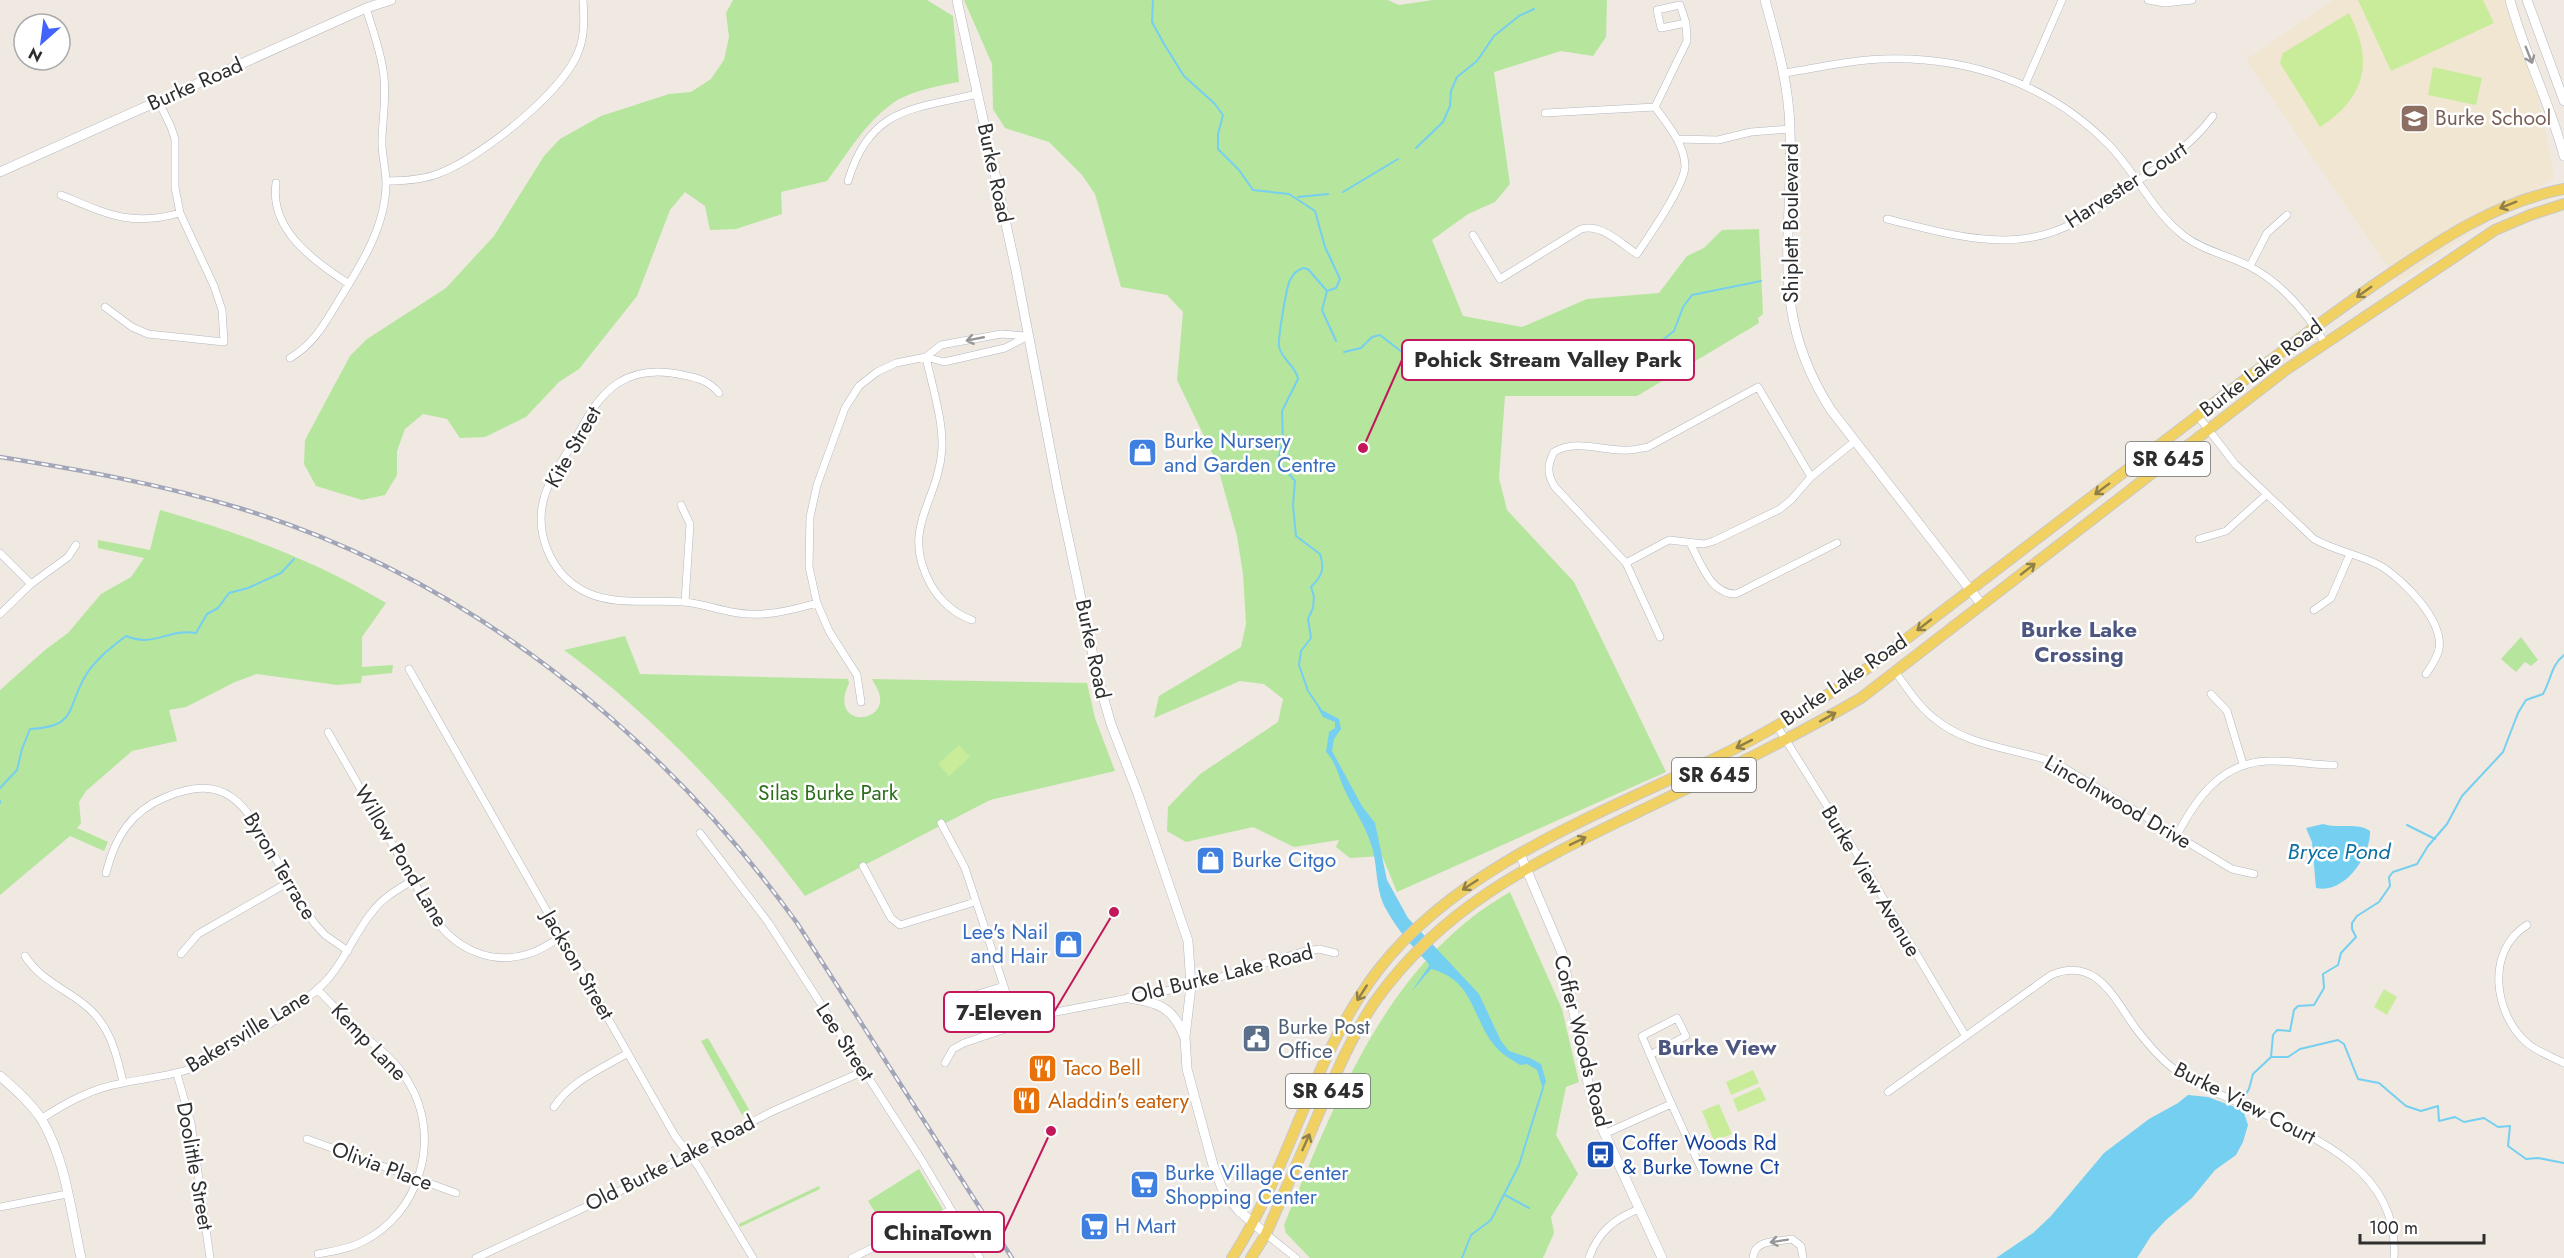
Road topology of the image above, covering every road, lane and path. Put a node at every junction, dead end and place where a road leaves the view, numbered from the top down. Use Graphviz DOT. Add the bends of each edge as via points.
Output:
graph roads {
  1 [pos="391,0"];
  2 [pos="583,0"];
  3 [pos="957,0"];
  4 [pos="1766,0"];
  5 [pos="2062,0"];
  6 [pos="2148,0"];
  7 [pos="2192,0"];
  8 [pos="2510,0"];
  9 [pos="2527,0"];
  10 [pos="366,8"];
  11 [pos="1686,23"];
  12 [pos="1784,74"];
  13 [pos="2025,85"];
  14 [pos="978,94"];
  15 [pos="158,100"];
  16 [pos="2564,101"];
  17 [pos="1655,107"];
  18 [pos="1545,113"];
  19 [pos="2212,116"];
  20 [pos="1790,129"];
  21 [pos="1677,139"];
  22 [pos="2564,156"];
  23 [pos="0,172"];
  24 [pos="386,181"];
  25 [pos="848,181"];
  26 [pos="2136,182"];
  27 [pos="276,183"];
  28 [pos="2564,189"];
  29 [pos="61,195"];
  30 [pos="2564,204"];
  31 [pos="180,213"];
  32 [pos="2286,215"];
  33 [pos="1887,219"];
  34 [pos="1473,235"];
  35 [pos="2250,266"];
  36 [pos="349,284"];
  37 [pos="105,307"];
  38 [pos="2315,326"];
  39 [pos="1028,336"];
  40 [pos="2325,343"];
  41 [pos="926,357"];
  42 [pos="290,358"];
  43 [pos="719,393"];
  44 [pos="2198,416"];
  45 [pos="2208,429"];
  46 [pos="1855,441"];
  47 [pos="1811,477"];
  48 [pos="2266,495"];
  49 [pos="681,505"];
  50 [pos="2199,539"];
  51 [pos="1690,543"];
  52 [pos="1837,543"];
  53 [pos="76,545"];
  54 [pos="0,554"];
  55 [pos="2350,554"];
  56 [pos="1626,563"];
  57 [pos="32,584"];
  58 [pos="1970,590"];
  59 [pos="685,602"];
  60 [pos="817,603"];
  61 [pos="1982,605"];
  62 [pos="2314,610"];
  63 [pos="0,614"];
  64 [pos="972,620"];
  65 [pos="1660,637"];
  66 [pos="409,669"];
  67 [pos="1896,673"];
  68 [pos="2426,674"];
  69 [pos="2211,694"];
  70 [pos="861,702"];
  71 [pos="1777,726"];
  72 [pos="328,732"];
  73 [pos="1785,741"];
  74 [pos="2243,764"];
  75 [pos="2334,765"];
  76 [pos="941,823"];
  77 [pos="700,833"];
  78 [pos="2177,835"];
  79 [pos="1520,854"];
  80 [pos="863,866"];
  81 [pos="1527,868"];
  82 [pos="105,873"];
  83 [pos="2254,874"];
  84 [pos="413,880"];
  85 [pos="289,882"];
  86 [pos="975,902"];
  87 [pos="2528,926"];
  88 [pos="561,937"];
  89 [pos="348,951"];
  90 [pos="1335,953"];
  91 [pos="181,954"];
  92 [pos="25,956"];
  93 [pos="1004,986"];
  94 [pos="1191,986"];
  95 [pos="317,989"];
  96 [pos="1129,998"];
  97 [pos="955,1022"];
  98 [pos="1017,1026"];
  99 [pos="1965,1035"];
  100 [pos="1185,1037"];
  101 [pos="628,1053"];
  102 [pos="1650,1055"];
  103 [pos="945,1063"];
  104 [pos="2564,1063"];
  105 [pos="864,1071"];
  106 [pos="177,1074"];
  107 [pos="0,1076"];
  108 [pos="123,1082"];
  109 [pos="1888,1092"];
  110 [pos="1671,1104"];
  111 [pos="554,1107"];
  112 [pos="41,1119"];
  113 [pos="1604,1134"];
  114 [pos="307,1139"];
  115 [pos="690,1154"];
  116 [pos="1702,1170"];
  117 [pos="418,1179"];
  118 [pos="456,1193"];
  119 [pos="67,1194"];
  120 [pos="0,1207"];
  121 [pos="1639,1209"];
  122 [pos="951,1210"];
  123 [pos="1253,1224"];
  124 [pos="1266,1234"];
  125 [pos="318,1254"];
  126 [pos="81,1258"];
  127 [pos="210,1258"];
  128 [pos="476,1258"];
  129 [pos="753,1258"];
  130 [pos="852,1258"];
  131 [pos="980,1258"];
  132 [pos="1232,1258"];
  133 [pos="1251,1258"];
  134 [pos="1296,1258"];
  135 [pos="1589,1258"];
  136 [pos="1662,1258"];
  137 [pos="1753,1258"];
  138 [pos="1803,1258"];
  139 [pos="2394,1258"];
  1 -- 10 [label="street, Burke Road"];
  2 -- 24 [label="street" via="584,27 574,62 558,84 519,121 454,167 422,179"];
  3 -- 14 [label="street, Burke Road"];
  4 -- 12 [label="street, Shiplett Boulevard"];
  5 -- 13 [label="street"];
  6 -- 7 [label="street"];
  8 -- 22 [label="street, one-way"];
  9 -- 16 [label="street"];
  10 -- 15 [label="street, Burke Road"];
  10 -- 24 [label="street" via="383,70"];
  11 -- 11 [label="street" via="1680,5 1657,10 1661,28"];
  11 -- 17 [label="street" via="1687,40"];
  12 -- 13 [label="street" via="1856,61 1911,59 1973,68"];
  12 -- 20 [label="street, Shiplett Boulevard"];
  13 -- 26 [label="street" via="2084,121 2112,148"];
  14 -- 25 [label="street" via="911,110 883,122 860,147"];
  14 -- 39 [label="street, Burke Road"];
  15 -- 23 [label="street, Burke Road"];
  15 -- 31 [label="street" via="175,139 175,187"];
  17 -- 18 [label="street"];
  17 -- 21 [label="street"];
  19 -- 26 [label="street, Harvester Court" via="2188,146"];
  20 -- 21 [label="street" via="1718,140"];
  20 -- 46 [label="street, Shiplett Boulevard" via="1787,269 1792,319 1814,382"];
  21 -- 34 [label="street" via="1685,166 1678,188 1637,254 1590,226 1500,279"];
  24 -- 36 [label="street" via="378,228"];
  26 -- 33 [label="street, Harvester Court" via="2074,223 2022,239 1971,239"];
  26 -- 35 [label="street" via="2182,235"];
  27 -- 36 [label="street" via="277,208 292,237 319,265"];
  28 -- 38 [label="main road, Burke Lake Road / SR 645, one-way" via="2525,198 2478,219"];
  29 -- 31 [label="street" via="128,219"];
  30 -- 40 [label="main road, Burke Lake Road / SR 645" via="2495,230"];
  31 -- 37 [label="street" via="214,286 222,310 224,342 148,334"];
  32 -- 35 [label="street" via="2267,233"];
  35 -- 38 [label="street" via="2277,285"];
  36 -- 42 [label="street" via="316,337"];
  38 -- 40 [label="street"];
  38 -- 44 [label="main road, Burke Lake Road / SR 645"];
  39 -- 41 [label="street" via="1005,348 944,362"];
  39 -- 41 [label="street, one-way" via="1001,334 941,345"];
  39 -- 94 [label="street, Burke Road" via="1100,687 1188,941"];
  40 -- 45 [label="main road, Burke Lake Road / SR 645"];
  41 -- 60 [label="street" via="896,363 877,372 859,386 845,408 817,485 810,518 809,567"];
  41 -- 64 [label="street" via="942,448 919,526 919,556 933,589 954,612"];
  43 -- 59 [label="street, Kite Street" via="701,379 664,370 640,373 619,383 591,412 543,501 541,520 547,550 573,584 589,594 612,600"];
  44 -- 45 [label="street"];
  44 -- 58 [label="main road, Burke Lake Road / SR 645, one-way"];
  45 -- 48 [label="street"];
  61 -- 45 [label="main road, Burke Lake Road / SR 645, one-way"];
  46 -- 47 [label="street"];
  46 -- 58 [label="street, Shiplett Boulevard"];
  47 -- 51 [label="street" via="1780,509 1714,542"];
  47 -- 56 [label="street" via="1758,387 1648,447 1562,447 1550,459 1550,480"];
  48 -- 50 [label="street" via="2226,531"];
  48 -- 55 [label="street" via="2314,539"];
  49 -- 59 [label="street" via="690,524"];
  51 -- 52 [label="street" via="1714,587 1727,594 1744,591"];
  51 -- 56 [label="street" via="1669,540"];
  53 -- 57 [label="street" via="68,557"];
  54 -- 57 [label="street"];
  55 -- 62 [label="street" via="2331,598"];
  55 -- 68 [label="street" via="2385,569 2427,611 2437,632 2439,649"];
  56 -- 65 [label="street"];
  57 -- 63 [label="street"];
  58 -- 61 [label="street, Shiplett Boulevard"];
  58 -- 71 [label="main road, Burke Lake Road / SR 645, one-way" via="1849,681"];
  59 -- 60 [label="street, Kite Street" via="760,615"];
  60 -- 70 [label="street" via="829,631 857,675"];
  61 -- 67 [label="main road, Burke Lake Road / SR 645"];
  66 -- 88 [label="street, Jackson Street"];
  73 -- 67 [label="main road, Burke Lake Road / SR 645, one-way" via="1861,698"];
  67 -- 78 [label="street, Lincolnwood Drive" via="1929,714 1954,732 2056,763"];
  69 -- 74 [label="street" via="2227,711"];
  71 -- 73 [label="street, Burke View Avenue"];
  71 -- 79 [label="main road, Burke Lake Road / SR 645, one-way"];
  72 -- 84 [label="street, Willow Pond Lane"];
  81 -- 73 [label="main road, Burke Lake Road / SR 645, one-way"];
  73 -- 99 [label="street, Burke View Avenue"];
  74 -- 75 [label="street" via="2270,760"];
  74 -- 78 [label="street" via="2210,786"];
  76 -- 86 [label="street" via="965,868"];
  77 -- 105 [label="street, Lee Street" via="768,922"];
  78 -- 83 [label="street, Lincolnwood Drive" via="2232,869"];
  79 -- 81 [label="street, Coffer Woods Road"];
  79 -- 123 [label="main road, Burke Lake Road / SR 645, one-way" via="1472,883 1422,922 1366,987 1341,1029"];
  80 -- 86 [label="street" via="891,918 900,925"];
  81 -- 113 [label="street, Coffer Woods Road" via="1562,953 1589,1088"];
  124 -- 81 [label="main road, Burke Lake Road / SR 645, one-way" via="1350,1044 1375,1002 1433,933"];
  82 -- 85 [label="street, Byron Terrace" via="117,839 140,811 171,795 206,789 242,804"];
  84 -- 88 [label="street, Willow Pond Lane" via="445,932 476,953 518,957"];
  84 -- 89 [label="street, Bakersville Lane" via="372,911"];
  85 -- 89 [label="street, Byron Terrace" via="319,929"];
  85 -- 91 [label="street" via="198,934"];
  86 -- 93 [label="street"];
  87 -- 104 [label="street" via="2508,944 2499,971 2500,994 2508,1018 2527,1043"];
  88 -- 101 [label="street, Jackson Street"];
  89 -- 95 [label="street, Bakersville Lane"];
  90 -- 94 [label="street, Old Burke Lake Road" via="1319,949 1302,952"];
  92 -- 108 [label="street" via="40,975 99,1019 114,1045"];
  93 -- 97 [label="street" via="949,1003"];
  93 -- 98 [label="street"];
  94 -- 96 [label="street, Old Burke Lake Road"];
  94 -- 100 [label="street, Burke Road"];
  95 -- 106 [label="street, Bakersville Lane" via="224,1051"];
  95 -- 117 [label="street, Kemp Lane" via="394,1063 412,1088 422,1112 425,1137"];
  96 -- 98 [label="street, Old Burke Lake Road" via="1056,1012"];
  96 -- 100 [label="street" via="1153,1001 1167,1010"];
  98 -- 103 [label="street, Old Burke Lake Road" via="964,1043 953,1049"];
  99 -- 109 [label="street, Burke View Court"];
  99 -- 139 [label="street, Burke View Court" via="2051,975 2077,970 2092,975 2105,985 2147,1043 2174,1068 2322,1142 2358,1169 2374,1187 2388,1214"];
  100 -- 123 [label="street, Burke Road" via="1187,1069 1213,1165 1230,1202"];
  101 -- 111 [label="street" via="572,1085"];
  101 -- 115 [label="street, Jackson Street" via="675,1136"];
  102 -- 102 [label="street" via="1642,1036 1677,1018 1686,1036"];
  102 -- 110 [label="street"];
  105 -- 115 [label="street, Old Burke Lake Road" via="771,1112"];
  105 -- 122 [label="street, Lee Street"];
  106 -- 108 [label="street, Bakersville Lane"];
  106 -- 127 [label="street, Doolittle Street" via="191,1123"];
  107 -- 112 [label="street"];
  108 -- 112 [label="street, Bakersville Lane" via="79,1097"];
  110 -- 113 [label="street"];
  110 -- 116 [label="street"];
  112 -- 119 [label="street" via="59,1159"];
  113 -- 121 [label="street, Coffer Woods Road"];
  114 -- 117 [label="street, Olivia Place"];
  115 -- 128 [label="street, Old Burke Lake Road"];
  115 -- 129 [label="street, Jackson Street"];
  117 -- 118 [label="street, Olivia Place"];
  117 -- 125 [label="street, Kemp Lane" via="405,1205 382,1230 352,1247"];
  119 -- 120 [label="street"];
  119 -- 126 [label="street"];
  121 -- 135 [label="street" via="1611,1223"];
  121 -- 136 [label="street, Coffer Woods Road"];
  122 -- 130 [label="street"];
  122 -- 131 [label="street, Lee Street"];
  123 -- 124 [label="street, Burke Road"];
  123 -- 132 [label="main road, Burke Lake Road / SR 645"];
  124 -- 133 [label="main road, Burke Lake Road / SR 645"];
  124 -- 134 [label="street, Burke Road"];
  138 -- 137 [label="street, one-way" via="1801,1246 1792,1239 1758,1244"];
}
